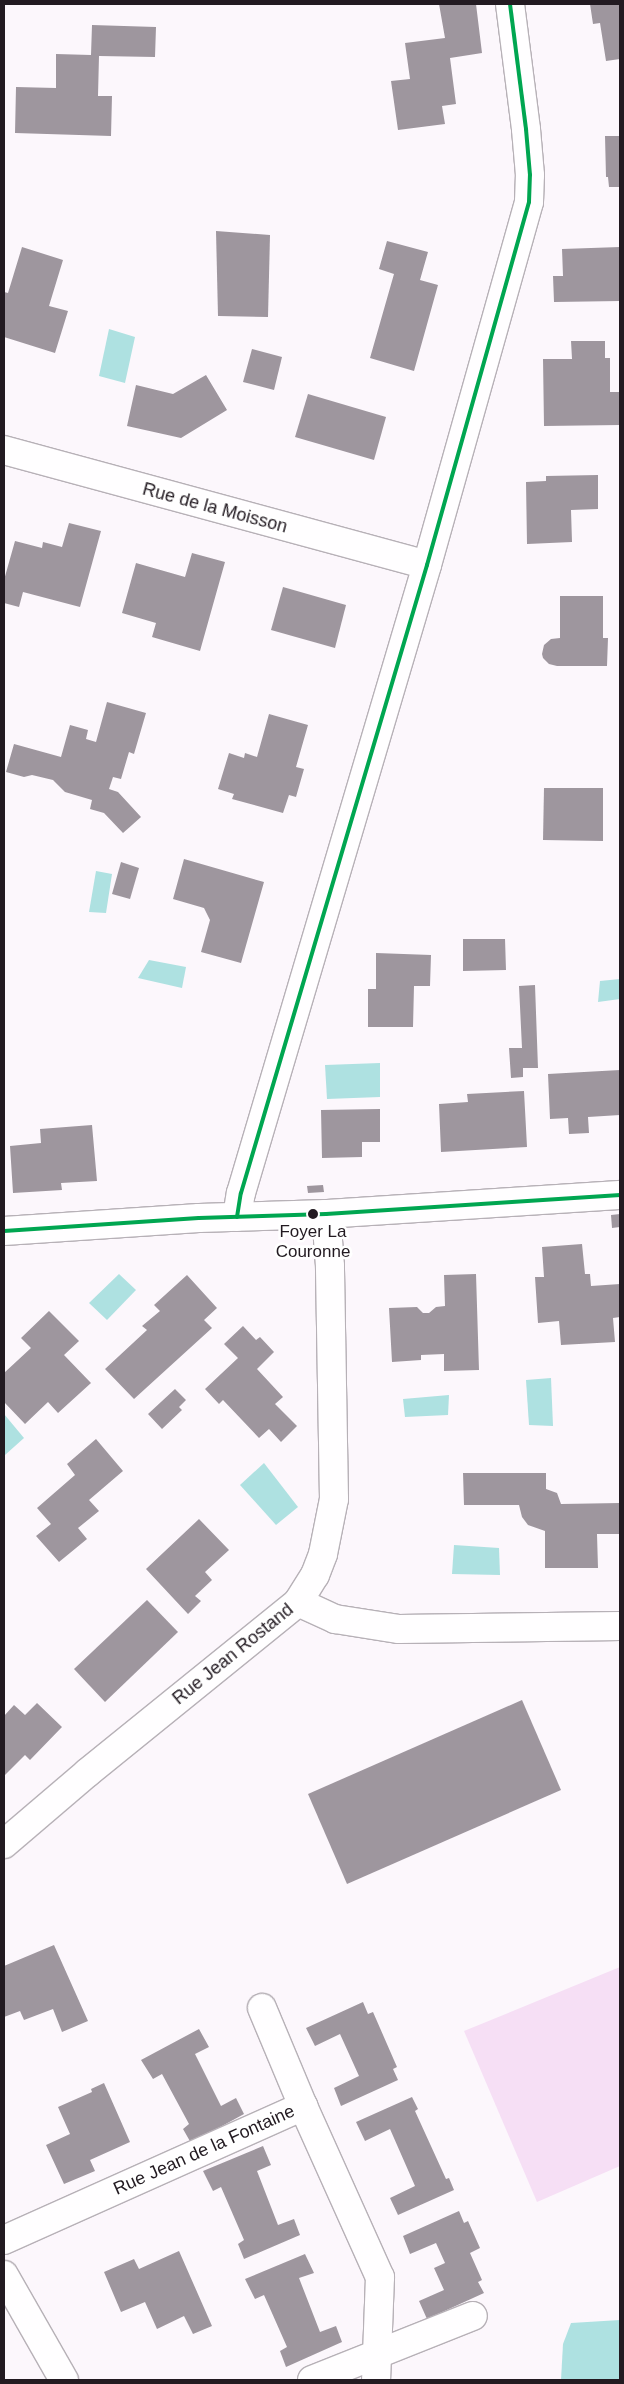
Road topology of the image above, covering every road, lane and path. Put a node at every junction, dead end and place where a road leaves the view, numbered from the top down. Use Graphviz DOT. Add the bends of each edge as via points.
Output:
graph roads {
  1 [pos="510,4"];
  2 [pos="4,450"];
  3 [pos="427,566"];
  4 [pos="620,1195"];
  5 [pos="326,1214"];
  6 [pos="237,1217"];
  7 [pos="4,1231"];
  8 [pos="298,1602"];
  9 [pos="620,1626"];
  10 [pos="4,1844"];
  11 [pos="262,2008"];
  12 [pos="303,2106"];
  13 [pos="4,2240"];
  14 [pos="4,2275"];
  15 [pos="473,2316"];
  16 [pos="378,2353"];
  17 [pos="64,2380"];
  18 [pos="312,2380"];
  19 [pos="376,2380"];
  1 -- 3 [label="street" via="526,129 529,202"];
  2 -- 3 [label="street, Rue de la Moisson"];
  3 -- 6 [label="street" via="241,1193"];
  4 -- 5 [label="street"];
  5 -- 6 [label="street"];
  5 -- 8 [label="street, Rue Jean Rostand" via="330,1266 334,1499 323,1554 315,1575"];
  6 -- 7 [label="street"];
  8 -- 9 [label="street" via="335,1619 399,1629"];
  8 -- 10 [label="street, Rue Jean Rostand"];
  11 -- 12 [label="street"];
  12 -- 13 [label="street, Rue Jean de la Fontaine"];
  12 -- 16 [label="street, Rue Jean de la Fontaine" via="380,2277"];
  14 -- 17 [label="street"];
  15 -- 16 [label="street"];
  16 -- 18 [label="street"];
  16 -- 19 [label="street, Rue Jean de la Fontaine"];
}
